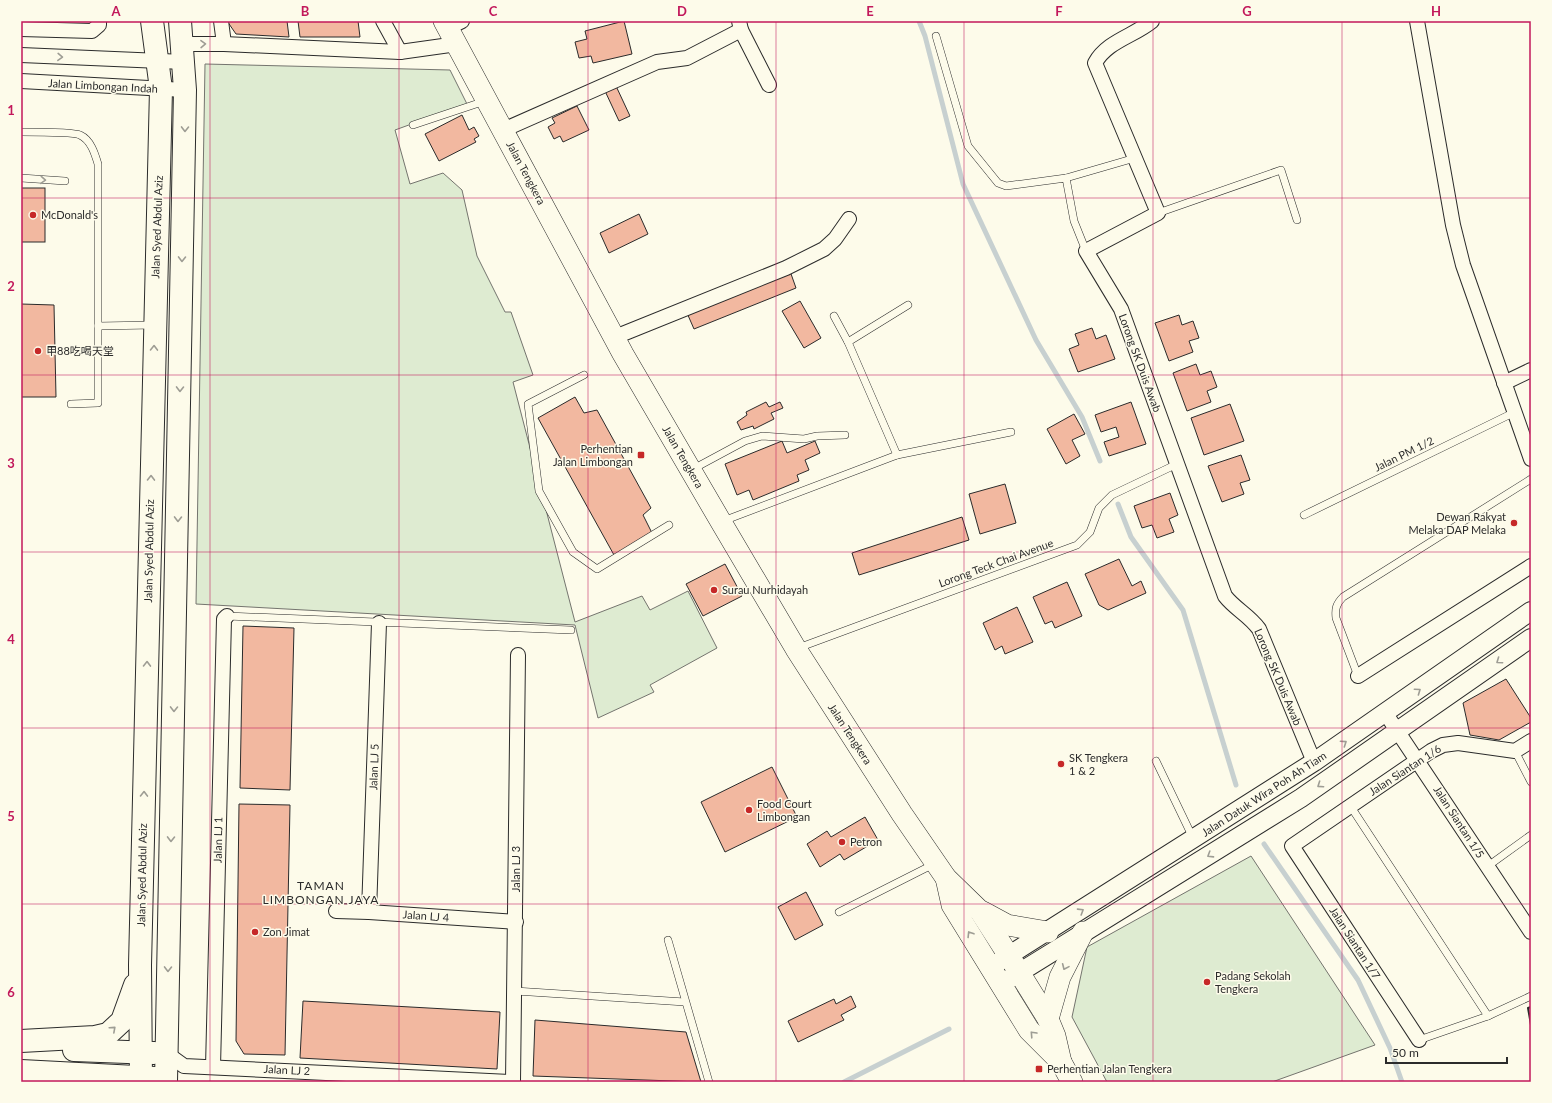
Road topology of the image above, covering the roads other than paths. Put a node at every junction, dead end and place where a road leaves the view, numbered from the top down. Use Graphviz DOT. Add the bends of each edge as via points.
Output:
graph roads {
  1 [pos="152,21"];
  2 [pos="180,21"];
  3 [pos="221,21"];
  4 [pos="383,21"];
  5 [pos="1152,21"];
  6 [pos="1416,21"];
  7 [pos="26,26"];
  8 [pos="95,26"];
  9 [pos="740,26"];
  10 [pos="453,28"];
  11 [pos="936,36"];
  12 [pos="224,44"];
  13 [pos="400,52"];
  14 [pos="183,53"];
  15 [pos="21,55"];
  16 [pos="158,61"];
  17 [pos="21,81"];
  18 [pos="769,85"];
  19 [pos="161,89"];
  20 [pos="185,90"];
  21 [pos="487,101"];
  22 [pos="413,125"];
  23 [pos="503,130"];
  24 [pos="21,132"];
  25 [pos="1135,158"];
  26 [pos="21,178"];
  27 [pos="1066,178"];
  28 [pos="65,182"];
  29 [pos="1158,213"];
  30 [pos="849,219"];
  31 [pos="1297,220"];
  32 [pos="1086,251"];
  33 [pos="908,305"];
  34 [pos="834,316"];
  35 [pos="154,325"];
  36 [pos="98,326"];
  37 [pos="614,337"];
  38 [pos="848,342"];
  39 [pos="1531,370"];
  40 [pos="584,375"];
  41 [pos="1504,383"];
  42 [pos="71,404"];
  43 [pos="1515,412"];
  44 [pos="1011,432"];
  45 [pos="845,435"];
  46 [pos="897,455"];
  47 [pos="1531,458"];
  48 [pos="1177,464"];
  49 [pos="691,470"];
  50 [pos="1531,479"];
  51 [pos="1304,515"];
  52 [pos="721,522"];
  53 [pos="669,525"];
  54 [pos="1531,566"];
  55 [pos="1531,611"];
  56 [pos="227,616"];
  57 [pos="379,623"];
  58 [pos="571,630"];
  59 [pos="1531,638"];
  60 [pos="796,649"];
  61 [pos="518,656"];
  62 [pos="1358,676"];
  63 [pos="1386,714"];
  64 [pos="1398,731"];
  65 [pos="1531,741"];
  66 [pos="1515,751"];
  67 [pos="1418,760"];
  68 [pos="1156,761"];
  69 [pos="1314,762"];
  70 [pos="1531,782"];
  71 [pos="1351,807"];
  72 [pos="1531,835"];
  73 [pos="1194,840"];
  74 [pos="1292,846"];
  75 [pos="1488,866"];
  76 [pos="941,870"];
  77 [pos="336,911"];
  78 [pos="980,911"];
  79 [pos="369,912"];
  80 [pos="839,912"];
  81 [pos="516,922"];
  82 [pos="1048,932"];
  83 [pos="1083,932"];
  84 [pos="1531,932"];
  85 [pos="668,940"];
  86 [pos="1014,964"];
  87 [pos="140,965"];
  88 [pos="996,975"];
  89 [pos="515,991"];
  90 [pos="1531,996"];
  91 [pos="685,1002"];
  92 [pos="1488,1016"];
  93 [pos="1048,1019"];
  94 [pos="1419,1040"];
  95 [pos="21,1041"];
  96 [pos="21,1048"];
  97 [pos="140,1052"];
  98 [pos="166,1053"];
  99 [pos="1061,1062"];
  100 [pos="184,1066"];
  101 [pos="213,1067"];
  102 [pos="21,1071"];
  103 [pos="21,1077"];
  104 [pos="141,1080"];
  105 [pos="166,1080"];
  106 [pos="56,1082"];
  107 [pos="512,1082"];
  108 [pos="709,1082"];
  109 [pos="1072,1082"];
  1 -- 16 [label="main road, Jalan Syed Abdul Aziz"];
  2 -- 14 [label="main road"];
  3 -- 12 [label="street"];
  4 -- 13 [label="street"];
  5 -- 25 [label="street" via="1107,48 1095,63"];
  6 -- 41 [label="street" via="1453,225 1463,265"];
  7 -- 8 [label="street"];
  9 -- 18 [label="street"];
  9 -- 23 [label="street" via="687,58 657,62"];
  10 -- 13 [label="street"];
  10 -- 21 [label="main road, Jalan Tengkera"];
  11 -- 27 [label="lane" via="968,146 998,183 1006,186"];
  12 -- 13 [label="street"];
  14 -- 12 [label="street, one-way"];
  14 -- 16 [label="street"];
  14 -- 20 [label="main road"];
  15 -- 16 [label="street, one-way"];
  16 -- 19 [label="main road, Jalan Syed Abdul Aziz"];
  17 -- 19 [label="street, Jalan Limbongan Indah"];
  19 -- 20 [label="street, Jalan Limbongan Indah"];
  19 -- 35 [label="main road, Jalan Syed Abdul Aziz"];
  20 -- 98 [label="main road, one-way" via="176,656"];
  21 -- 22 [label="lane"];
  21 -- 23 [label="main road, Jalan Tengkera"];
  23 -- 37 [label="main road, Jalan Tengkera"];
  24 -- 36 [label="lane" via="80,135 94,152 98,164"];
  25 -- 27 [label="lane"];
  25 -- 29 [label="street"];
  26 -- 28 [label="lane, one-way"];
  27 -- 32 [label="lane" via="1074,221"];
  29 -- 31 [label="lane" via="1281,170"];
  29 -- 32 [label="street"];
  30 -- 37 [label="street" via="824,249 786,268"];
  32 -- 48 [label="street, Lorong SK Duis Awab" via="1121,309"];
  33 -- 38 [label="lane"];
  34 -- 38 [label="lane"];
  35 -- 36 [label="lane"];
  87 -- 35 [label="main road, Jalan Syed Abdul Aziz, one-way"];
  36 -- 42 [label="lane" via="98,403"];
  37 -- 49 [label="main road, Jalan Tengkera"];
  38 -- 46 [label="lane"];
  39 -- 41 [label="street"];
  40 -- 53 [label="lane" via="528,404 540,491 573,552 597,569"];
  41 -- 43 [label="street"];
  43 -- 47 [label="street"];
  43 -- 51 [label="lane, Jalan PM 1/2"];
  44 -- 46 [label="lane"];
  45 -- 49 [label="lane" via="804,439 762,436 745,441"];
  46 -- 52 [label="lane"];
  48 -- 60 [label="lane, Lorong Teck Chai Avenue" via="1112,495 1099,508 1090,532 1077,545"];
  48 -- 69 [label="street, Lorong SK Duis Awab" via="1225,596 1233,607 1253,620 1259,629"];
  49 -- 52 [label="main road, Jalan Tengkera"];
  50 -- 62 [label="lane" via="1337,603 1336,618"];
  52 -- 60 [label="main road, Jalan Tengkera"];
  54 -- 62 [label="street"];
  63 -- 55 [label="street, Jalan Datuk Wira Poh Ah Tiam, one-way"];
  56 -- 57 [label="lane"];
  56 -- 101 [label="street, Jalan LJ 1" via="224,619"];
  57 -- 58 [label="lane"];
  57 -- 79 [label="street, Jalan LJ 5"];
  59 -- 64 [label="street, Jalan Datuk Wira Poh Ah Tiam, one-way"];
  60 -- 76 [label="main road, Jalan Tengkera" via="848,732"];
  61 -- 81 [label="street, Jalan LJ 3"];
  63 -- 64 [label="street, Jalan Siantan 1/5"];
  69 -- 63 [label="street, Jalan Datuk Wira Poh Ah Tiam, one-way"];
  64 -- 67 [label="street, Jalan Siantan 1/5"];
  64 -- 83 [label="street, Jalan Datuk Wira Poh Ah Tiam, one-way" via="1301,798"];
  65 -- 66 [label="street"];
  66 -- 67 [label="street, Jalan Siantan 1/6" via="1458,743 1443,745"];
  66 -- 70 [label="lane"];
  67 -- 71 [label="street, Jalan Siantan 1/6"];
  67 -- 75 [label="street, Jalan Siantan 1/5"];
  68 -- 73 [label="lane"];
  69 -- 73 [label="street, Jalan Datuk Wira Poh Ah Tiam"];
  71 -- 74 [label="street, Jalan Siantan 1/6"];
  71 -- 92 [label="lane"];
  72 -- 75 [label="lane"];
  82 -- 73 [label="street, Jalan Datuk Wira Poh Ah Tiam, one-way"];
  74 -- 94 [label="street, Jalan Siantan 1/7"];
  75 -- 84 [label="street, Jalan Siantan 1/5"];
  76 -- 78 [label="main road, Jalan Tengkera"];
  76 -- 80 [label="lane"];
  88 -- 76 [label="main road, Jalan Tengkera, one-way" via="952,905"];
  77 -- 79 [label="street, Jalan LJ 4"];
  78 -- 82 [label="main road" via="1007,925"];
  78 -- 86 [label="main road, Jalan Tengkera"];
  79 -- 81 [label="street, Jalan LJ 4"];
  81 -- 89 [label="street, Jalan LJ 3"];
  82 -- 86 [label="street, Jalan Datuk Wira Poh Ah Tiam"];
  83 -- 86 [label="street, Jalan Datuk Wira Poh Ah Tiam"];
  83 -- 93 [label="main road, one-way" via="1060,977"];
  85 -- 91 [label="lane"];
  86 -- 88 [label="street, Jalan Datuk Wira Poh Ah Tiam"];
  86 -- 93 [label="main road, Jalan Tengkera"];
  95 -- 87 [label="main road, one-way" via="108,1034 122,1021"];
  87 -- 97 [label="main road, Jalan Syed Abdul Aziz"];
  99 -- 88 [label="main road, Jalan Tengkera, one-way" via="1029,1030"];
  89 -- 91 [label="lane"];
  89 -- 107 [label="street, Jalan LJ 3"];
  90 -- 92 [label="lane"];
  91 -- 108 [label="lane"];
  92 -- 94 [label="lane"];
  93 -- 99 [label="main road, Jalan Tengkera"];
  96 -- 97 [label="main road"];
  97 -- 98 [label="main road"];
  97 -- 104 [label="main road, Jalan Syed Abdul Aziz"];
  98 -- 100 [label="street"];
  98 -- 105 [label="main road"];
  99 -- 109 [label="main road, Jalan Tengkera"];
  100 -- 101 [label="street, Jalan LJ 2"];
  100 -- 105 [label="street"];
  101 -- 107 [label="street, Jalan LJ 2"];
  102 -- 104 [label="main road"];
  103 -- 106 [label="main road"];
  104 -- 105 [label="main road"];
}
